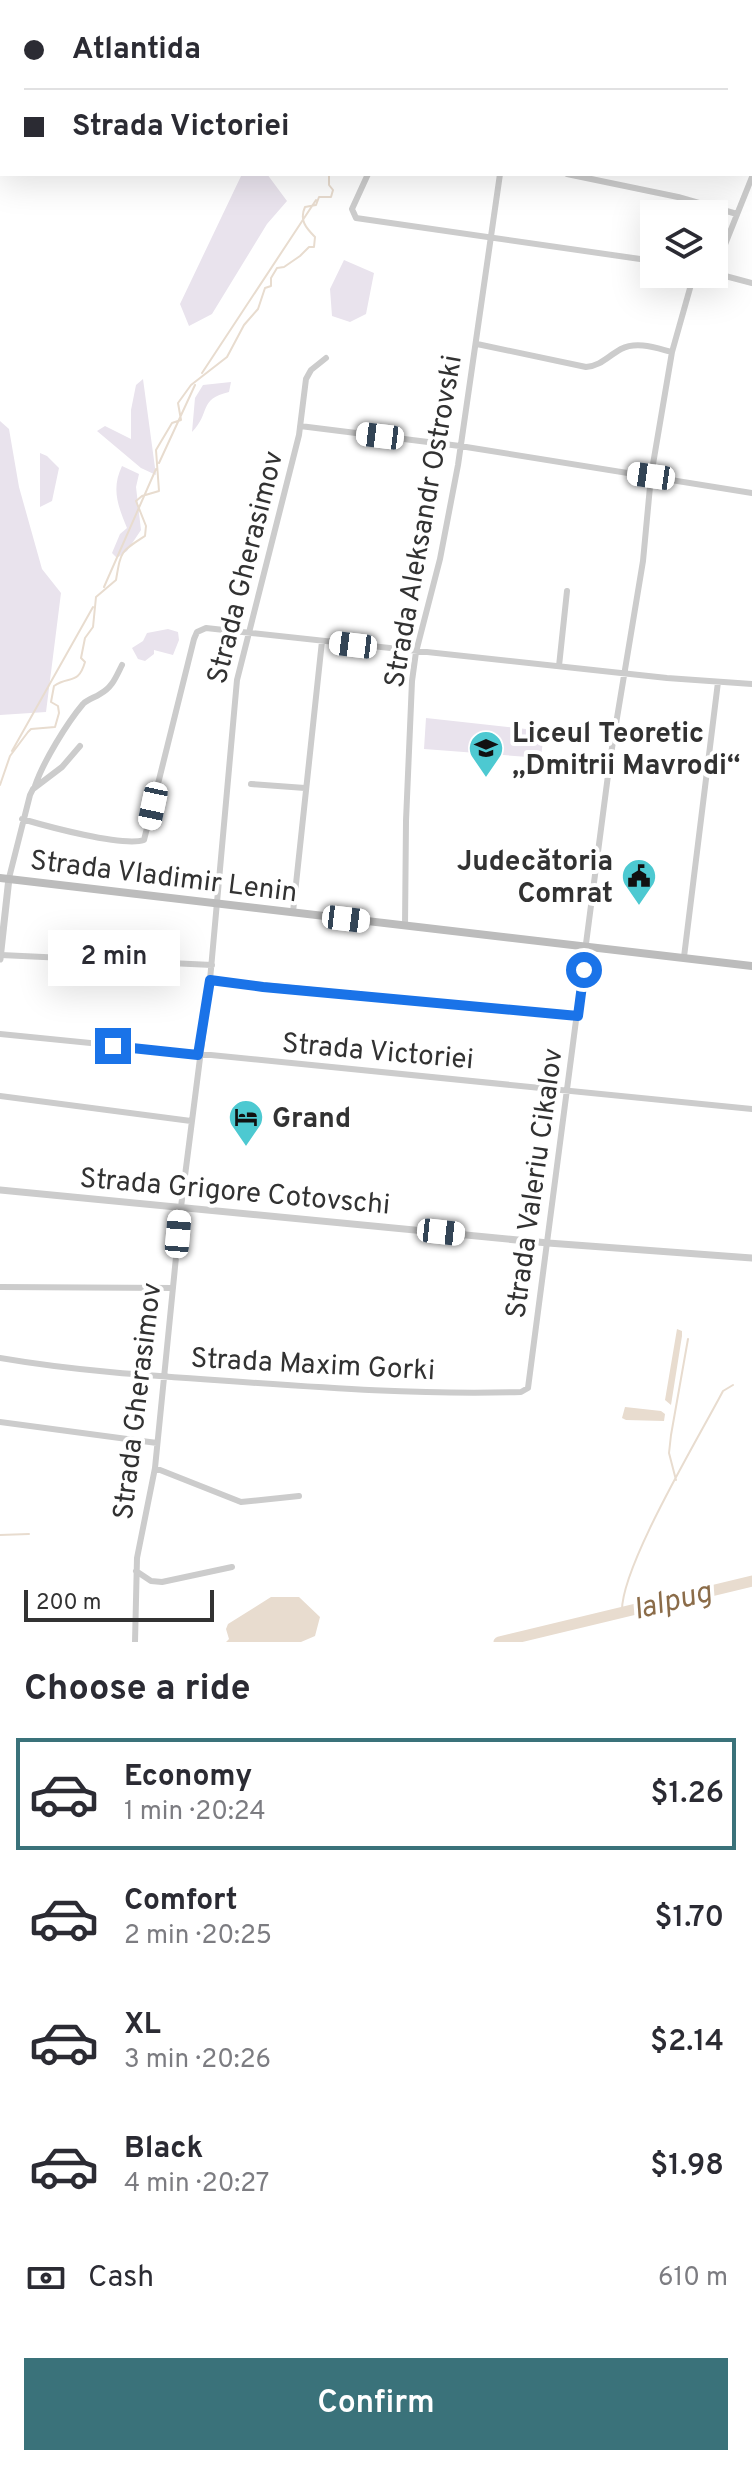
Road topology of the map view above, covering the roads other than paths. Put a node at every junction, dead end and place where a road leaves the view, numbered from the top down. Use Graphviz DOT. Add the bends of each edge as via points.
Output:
graph roads {
  1 [pos="367,176"];
  2 [pos="500,176"];
  3 [pos="577,176"];
  4 [pos="752,177"];
  5 [pos="737,214"];
  6 [pos="492,236"];
  7 [pos="728,237"];
  8 [pos="640,259"];
  9 [pos="728,276"];
  10 [pos="752,283"];
  11 [pos="690,288"];
  12 [pos="477,344"];
  13 [pos="672,352"];
  14 [pos="326,358"];
  15 [pos="300,426"];
  16 [pos="460,446"];
  17 [pos="651,476"];
  18 [pos="752,493"];
  19 [pos="567,591"];
  20 [pos="247,633"];
  21 [pos="322,641"];
  22 [pos="416,652"];
  23 [pos="122,665"];
  24 [pos="559,666"];
  25 [pos="625,674"];
  26 [pos="718,682"];
  27 [pos="752,684"];
  28 [pos="80,746"];
  29 [pos="251,784"];
  30 [pos="305,788"];
  31 [pos="33,789"];
  32 [pos="22,819"];
  33 [pos="4,878"];
  34 [pos="216,901"];
  35 [pos="293,912"];
  36 [pos="405,926"];
  37 [pos="586,947"];
  38 [pos="0,957"];
  39 [pos="684,957"];
  40 [pos="212,965"];
  41 [pos="752,966"];
  42 [pos="210,980"];
  43 [pos="578,1016"];
  44 [pos="0,1034"];
  45 [pos="198,1055"];
  46 [pos="568,1091"];
  47 [pos="0,1096"];
  48 [pos="752,1109"];
  49 [pos="191,1121"];
  50 [pos="0,1190"];
  51 [pos="181,1207"];
  52 [pos="548,1243"];
  53 [pos="752,1258"];
  54 [pos="0,1287"];
  55 [pos="173,1288"];
  56 [pos="0,1358"];
  57 [pos="162,1376"];
  58 [pos="528,1388"];
  59 [pos="0,1422"];
  60 [pos="157,1443"];
  61 [pos="155,1468"];
  62 [pos="299,1496"];
  63 [pos="232,1567"];
  64 [pos="136,1571"];
  65 [pos="135,1642"];
  1 -- 6 [label="street" via="352,209 359,219"];
  2 -- 6 [label="street, Strada Aleksandr Ostrovski"];
  3 -- 5 [label="street"];
  4 -- 5 [label="street"];
  5 -- 7 [label="street"];
  6 -- 8 [label="street"];
  6 -- 12 [label="street, Strada Aleksandr Ostrovski"];
  9 -- 10 [label="street"];
  11 -- 13 [label="street, Strada Valeriu Cikalov"];
  12 -- 13 [label="street" via="586,367 633,346"];
  12 -- 16 [label="street, Strada Aleksandr Ostrovski"];
  13 -- 17 [label="street, Strada Valeriu Cikalov"];
  14 -- 15 [label="street, Strada Gherasimov" via="306,379"];
  15 -- 16 [label="street"];
  15 -- 20 [label="street, Strada Gherasimov"];
  16 -- 17 [label="street"];
  16 -- 22 [label="street, Strada Aleksandr Ostrovski" via="440,559"];
  17 -- 18 [label="street"];
  17 -- 25 [label="street, Strada Valeriu Cikalov"];
  19 -- 24 [label="street"];
  20 -- 21 [label="street"];
  20 -- 32 [label="street" via="206,628 197,632 144,840"];
  20 -- 34 [label="street, Strada Gherasimov" via="234,703"];
  21 -- 22 [label="street"];
  21 -- 30 [label="street"];
  22 -- 24 [label="street"];
  22 -- 36 [label="street, Strada Aleksandr Ostrovski"];
  23 -- 31 [label="street" via="113,684 86,701 75,716 47,756"];
  24 -- 25 [label="street"];
  25 -- 26 [label="street"];
  25 -- 37 [label="street, Strada Valeriu Cikalov"];
  26 -- 27 [label="street"];
  26 -- 39 [label="street"];
  28 -- 31 [label="street"];
  29 -- 30 [label="street"];
  30 -- 35 [label="street"];
  31 -- 32 [label="street"];
  32 -- 33 [label="street"];
  33 -- 34 [label="main road, Strada Vladimir Lenin"];
  33 -- 38 [label="street"];
  34 -- 35 [label="main road, Strada Vladimir Lenin"];
  34 -- 40 [label="street, Strada Gherasimov"];
  35 -- 36 [label="main road, Strada Vladimir Lenin"];
  36 -- 37 [label="main road, Strada Vladimir Lenin"];
  37 -- 39 [label="main road, Strada Vladimir Lenin"];
  37 -- 43 [label="street, Strada Valeriu Cikalov"];
  38 -- 40 [label="street"];
  39 -- 41 [label="main road, Strada Vladimir Lenin"];
  40 -- 42 [label="street, Strada Gherasimov"];
  42 -- 43 [label="street"];
  42 -- 45 [label="street, Strada Gherasimov"];
  43 -- 46 [label="street, Strada Valeriu Cikalov"];
  44 -- 45 [label="street, Strada Victoriei"];
  45 -- 46 [label="street, Strada Victoriei"];
  45 -- 49 [label="street, Strada Gherasimov"];
  46 -- 48 [label="street, Strada Victoriei"];
  46 -- 52 [label="street, Strada Valeriu Cikalov"];
  47 -- 49 [label="street"];
  49 -- 51 [label="street, Strada Gherasimov"];
  50 -- 51 [label="street, Strada Grigore Cotovschi"];
  51 -- 52 [label="street, Strada Grigore Cotovschi"];
  51 -- 55 [label="street, Strada Gherasimov"];
  52 -- 53 [label="street, Strada Grigore Cotovschi"];
  52 -- 58 [label="street, Strada Valeriu Cikalov"];
  54 -- 55 [label="street"];
  55 -- 57 [label="street, Strada Gherasimov"];
  56 -- 57 [label="street, Strada Maxim Gorki"];
  57 -- 58 [label="street, Strada Maxim Gorki" via="451,1393"];
  57 -- 60 [label="street, Strada Gherasimov"];
  59 -- 60 [label="street"];
  60 -- 61 [label="street, Strada Gherasimov"];
  61 -- 62 [label="street" via="241,1502"];
  61 -- 64 [label="street, Strada Gherasimov"];
  63 -- 64 [label="street" via="162,1582"];
  64 -- 65 [label="street, Strada Gherasimov"];
}
